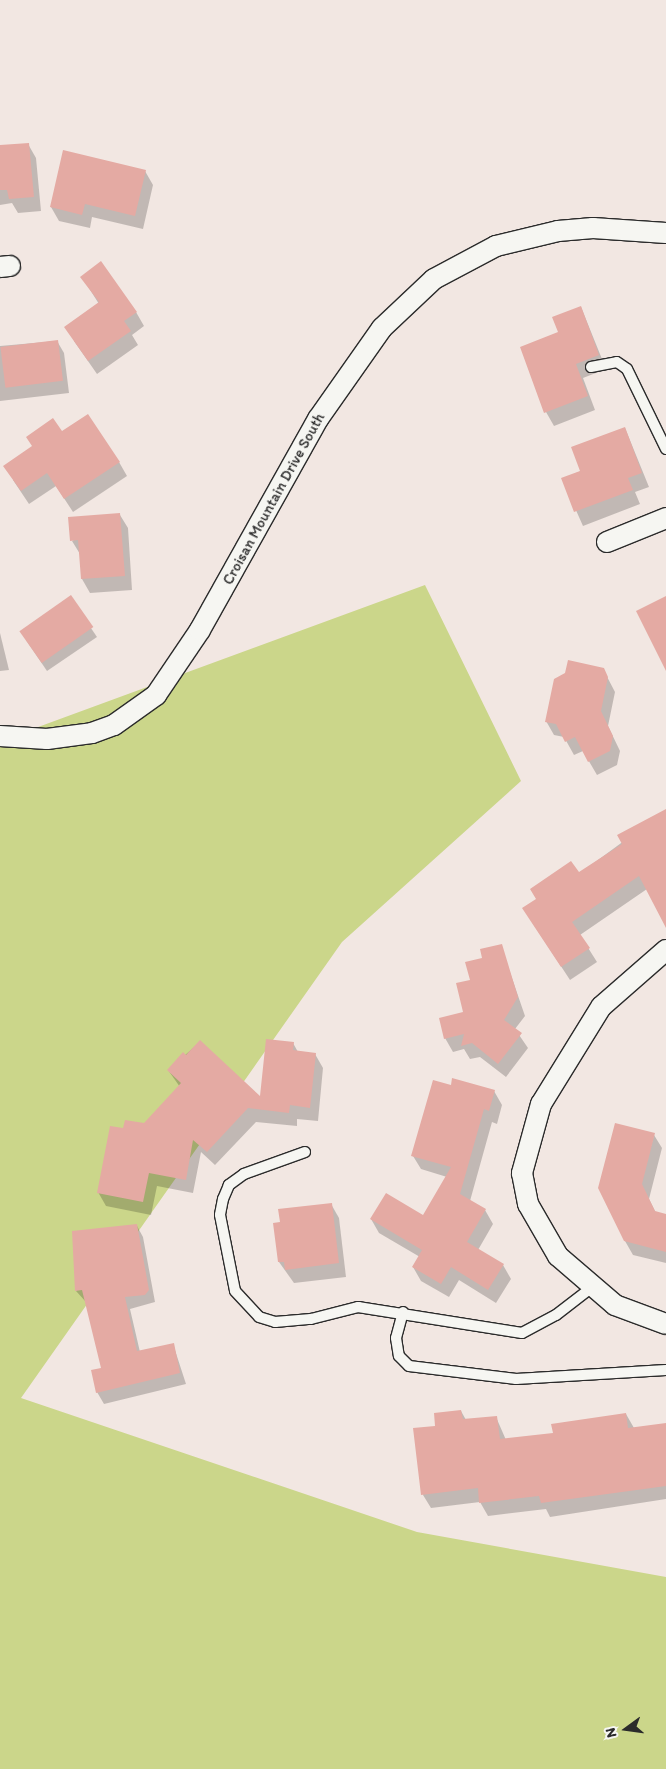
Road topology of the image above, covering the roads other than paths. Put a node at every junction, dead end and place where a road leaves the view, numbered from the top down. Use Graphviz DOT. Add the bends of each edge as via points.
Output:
graph roads {
  1 [pos="666,233"];
  2 [pos="591,367"];
  3 [pos="666,449"];
  4 [pos="666,518"];
  5 [pos="607,542"];
  6 [pos="0,736"];
  7 [pos="666,950"];
  8 [pos="305,1152"];
  9 [pos="591,1288"];
  10 [pos="403,1312"];
  11 [pos="666,1324"];
  12 [pos="666,1370"];
  1 -- 6 [label="street, Croisan Mountain Drive South" via="603,228 558,231 496,246 434,279 382,328 328,404 200,630 156,695 114,725 92,733 47,739"];
  2 -- 3 [label="lane" via="617,362 627,369"];
  4 -- 5 [label="street"];
  7 -- 9 [label="street" via="601,1007 541,1104 528,1140 522,1173 528,1204 558,1256"];
  8 -- 10 [label="lane" via="244,1174 229,1185 220,1215 236,1291 259,1317 275,1322 311,1319 358,1307"];
  9 -- 10 [label="lane" via="556,1315 522,1333"];
  9 -- 11 [label="street" via="615,1305"];
  10 -- 12 [label="lane" via="396,1338 399,1356 409,1366 516,1379"];
}
